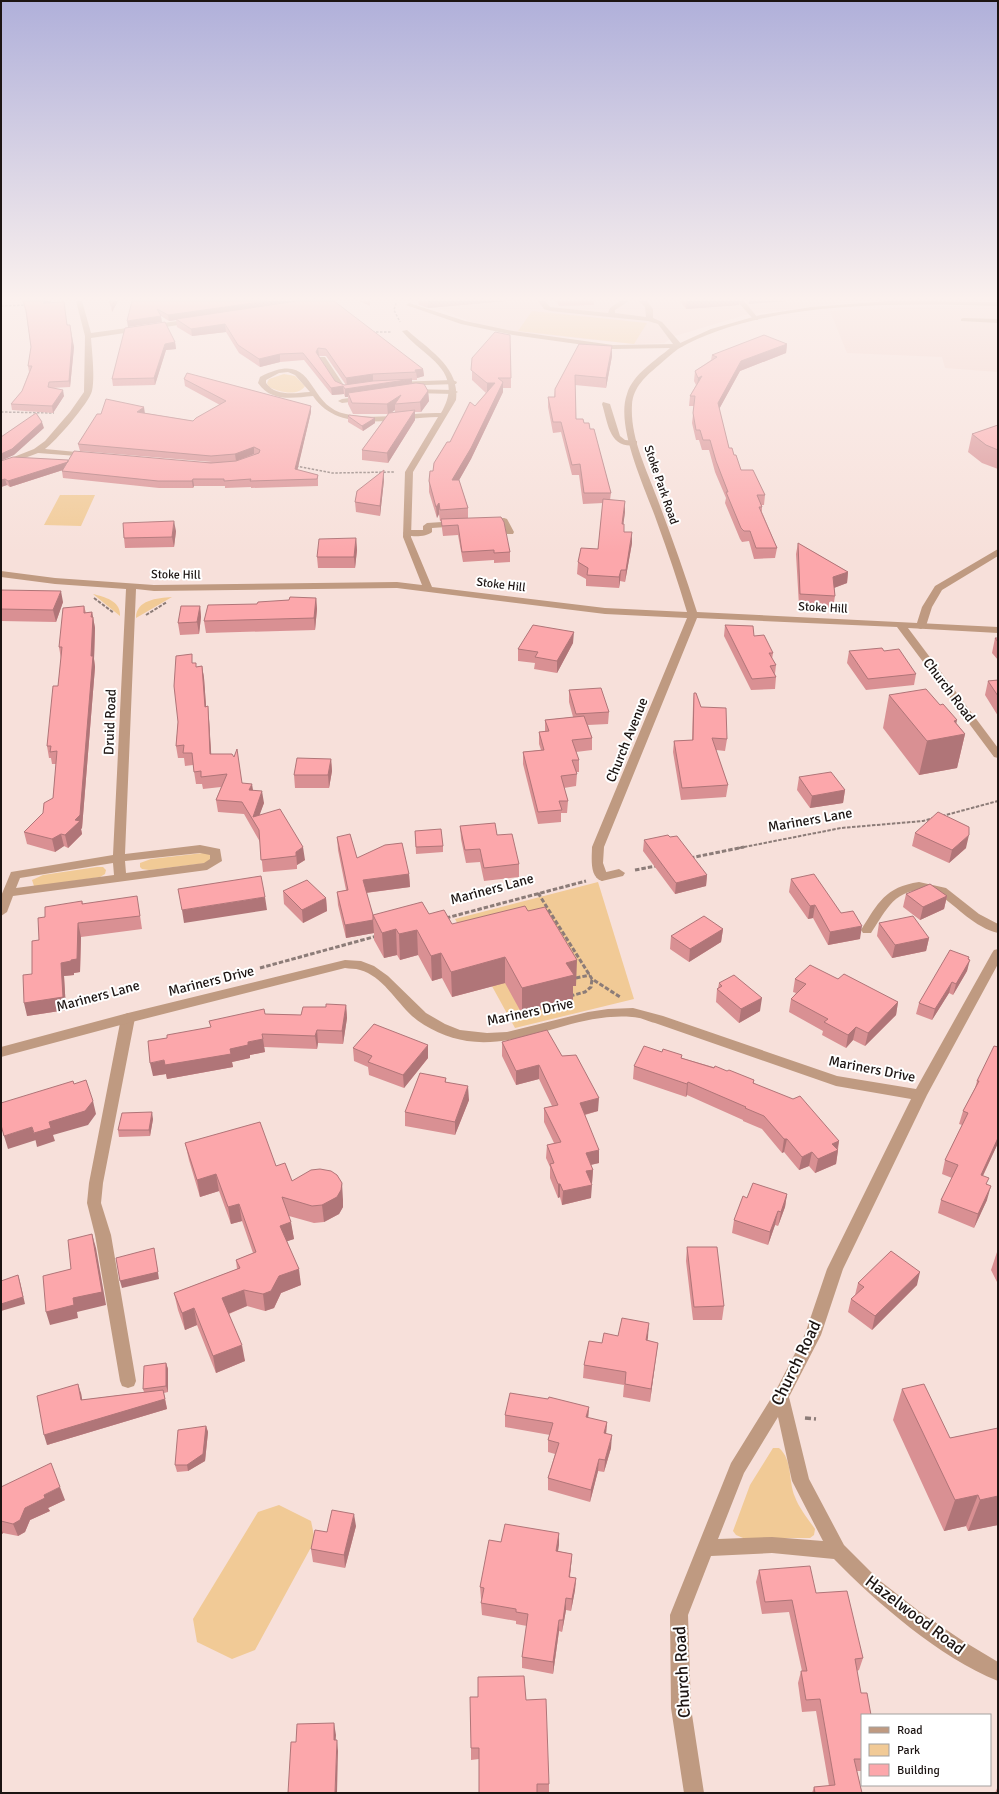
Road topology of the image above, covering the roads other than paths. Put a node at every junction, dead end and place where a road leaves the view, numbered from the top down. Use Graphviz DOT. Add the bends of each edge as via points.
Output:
graph roads {
  1 [pos="88,385"];
  2 [pos="263,385"];
  3 [pos="309,385"];
  4 [pos="339,385"];
  5 [pos="453,385"];
  6 [pos="634,385"];
  7 [pos="359,388"];
  8 [pos="401,392"];
  9 [pos="454,392"];
  10 [pos="314,394"];
  11 [pos="372,396"];
  12 [pos="342,400"];
  13 [pos="606,404"];
  14 [pos="443,415"];
  15 [pos="634,443"];
  16 [pos="37,451"];
  17 [pos="92,456"];
  18 [pos="1,465"];
  19 [pos="481,523"];
  20 [pos="465,524"];
  21 [pos="510,532"];
  22 [pos="407,533"];
  23 [pos="998,552"];
  24 [pos="1,574"];
  25 [pos="131,587"];
  26 [pos="428,588"];
  27 [pos="693,614"];
  28 [pos="900,624"];
  29 [pos="921,626"];
  30 [pos="998,630"];
  31 [pos="998,755"];
  32 [pos="119,858"];
  33 [pos="619,873"];
  34 [pos="120,878"];
  35 [pos="8,894"];
  36 [pos="1,912"];
  37 [pos="998,929"];
  38 [pos="867,930"];
  39 [pos="998,953"];
  40 [pos="128,1018"];
  41 [pos="1,1052"];
  42 [pos="920,1095"];
  43 [pos="128,1382"];
  44 [pos="781,1397"];
  45 [pos="706,1548"];
  46 [pos="838,1551"];
  47 [pos="998,1672"];
  48 [pos="694,1793"];
  1 -- 16 [label="street" via="88,392 73,414"];
  2 -- 10 [label="street" via="271,393 279,395"];
  3 -- 10 [label="street"];
  4 -- 7 [label="street" via="346,390"];
  5 -- 9 [label="street"];
  6 -- 15 [label="street, Stoke Park Road" via="630,390 628,406"];
  8 -- 9 [label="street"];
  9 -- 14 [label="street"];
  10 -- 14 [label="street" via="330,411 349,418"];
  11 -- 12 [label="street"];
  13 -- 15 [label="street" via="616,438"];
  14 -- 22 [label="street" via="409,472"];
  15 -- 27 [label="street, Stoke Park Road"];
  16 -- 17 [label="street"];
  16 -- 18 [label="street"];
  19 -- 21 [label="street" via="504,521"];
  20 -- 22 [label="street" via="427,526 428,532"];
  22 -- 26 [label="street"];
  23 -- 29 [label="street" via="938,588 927,607"];
  24 -- 25 [label="street, Stoke Hill"];
  25 -- 26 [label="street, Stoke Hill" via="228,588 364,584"];
  25 -- 32 [label="street, Druid Road"];
  26 -- 27 [label="street, Stoke Hill" via="604,611"];
  27 -- 28 [label="street, Stoke Hill"];
  27 -- 33 [label="street, Church Avenue" via="598,847 597,863 602,877"];
  28 -- 29 [label="street, Stoke Hill"];
  28 -- 31 [label="street, Church Road"];
  29 -- 30 [label="street, Stoke Hill"];
  32 -- 34 [label="street, Druid Road"];
  32 -- 34 [label="street" via="200,848 216,852 216,861 207,866"];
  32 -- 35 [label="street" via="15,875"];
  34 -- 35 [label="street"];
  35 -- 36 [label="street"];
  37 -- 38 [label="street" via="975,917 942,891 919,886 905,888 886,900"];
  39 -- 42 [label="street, Church Road"];
  40 -- 41 [label="street, Mariners Drive"];
  40 -- 42 [label="street, Mariners Drive" via="345,964 364,966 377,973 417,1013 430,1022 466,1036 487,1039 504,1037 586,1016 627,1012 658,1019 836,1081"];
  40 -- 43 [label="street" via="94,1203 103,1235"];
  42 -- 44 [label="street, Church Road" via="835,1269 813,1335"];
  44 -- 45 [label="street, Church Road" via="737,1469"];
  44 -- 46 [label="street, Hazelwood Road" via="801,1481"];
  45 -- 46 [label="street" via="772,1545"];
  45 -- 48 [label="street, Church Road" via="679,1615 681,1708"];
  46 -- 47 [label="street, Hazelwood Road" via="873,1586 913,1618 956,1648"];
}
